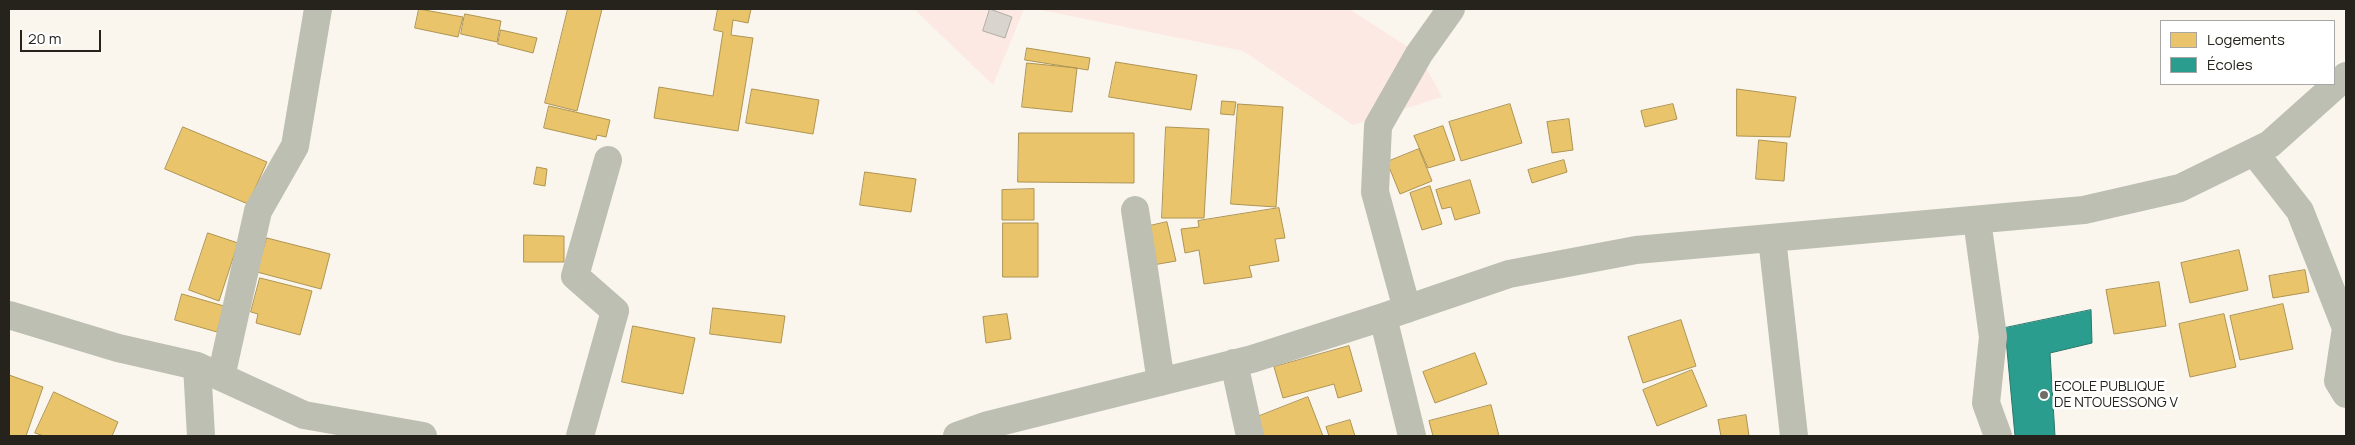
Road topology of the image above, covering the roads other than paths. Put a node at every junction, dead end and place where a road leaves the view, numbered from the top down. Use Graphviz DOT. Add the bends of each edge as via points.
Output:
graph roads {
  1 [pos="318,9"];
  2 [pos="1450,9"];
  3 [pos="2346,76"];
  4 [pos="2254,152"];
  5 [pos="608,160"];
  6 [pos="1135,210"];
  7 [pos="1977,220"];
  8 [pos="1772,238"];
  9 [pos="1395,313"];
  10 [pos="9,315"];
  11 [pos="1234,363"];
  12 [pos="209,371"];
  13 [pos="1161,382"];
  14 [pos="2346,394"];
  15 [pos="201,436"];
  16 [pos="422,436"];
  17 [pos="580,436"];
  18 [pos="957,436"];
  19 [pos="1250,436"];
  20 [pos="1412,436"];
  21 [pos="1794,436"];
  22 [pos="1998,436"];
  1 -- 12 [label="street" via="295,146 258,211"];
  2 -- 9 [label="street" via="1419,54 1378,126 1375,192"];
  3 -- 4 [label="street" via="2270,144"];
  4 -- 7 [label="street" via="2180,188 2084,210"];
  4 -- 14 [label="street" via="2300,212 2346,328 2338,381"];
  5 -- 17 [label="street" via="575,276 615,311"];
  6 -- 13 [label="street"];
  7 -- 8 [label="street"];
  7 -- 22 [label="street" via="1993,337 1986,403"];
  8 -- 9 [label="street" via="1636,250 1509,274"];
  8 -- 21 [label="street"];
  9 -- 11 [label="street"];
  9 -- 20 [label="street"];
  10 -- 12 [label="street"];
  11 -- 13 [label="street"];
  11 -- 19 [label="street"];
  12 -- 15 [label="street"];
  12 -- 16 [label="street" via="304,416"];
  13 -- 18 [label="street" via="988,425"];
}
